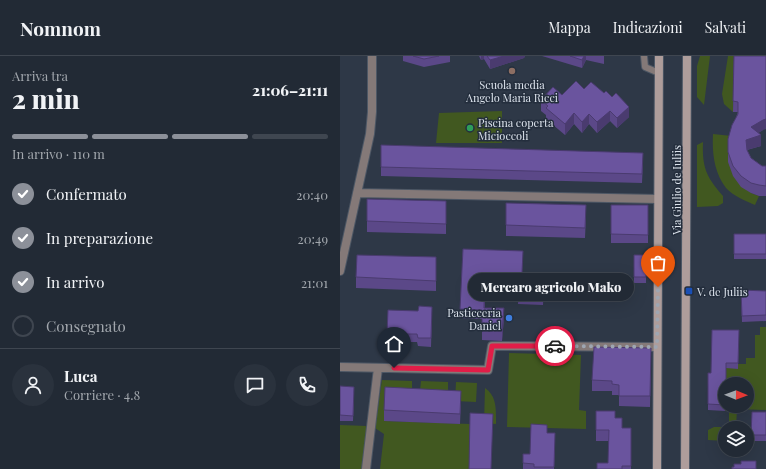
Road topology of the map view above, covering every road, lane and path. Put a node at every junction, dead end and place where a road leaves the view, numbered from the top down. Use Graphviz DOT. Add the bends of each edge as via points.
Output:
graph roads {
  1 [pos="372,56"];
  2 [pos="644,56"];
  3 [pos="659,56"];
  4 [pos="687,56"];
  5 [pos="692,56"];
  6 [pos="659,73"];
  7 [pos="687,76"];
  8 [pos="357,193"];
  9 [pos="658,199"];
  10 [pos="340,271"];
  11 [pos="657,347"];
  12 [pos="340,368"];
  13 [pos="378,368"];
  14 [pos="366,469"];
  15 [pos="657,469"];
  16 [pos="684,469"];
  1 -- 8 [label="street" via="371,126"];
  2 -- 6 [label="lane" via="644,67"];
  3 -- 6 [label="main road, Via Giulio de Iuliis"];
  4 -- 7 [label="main road, Via Giulio de Iuliis"];
  5 -- 7 [label="main road"];
  6 -- 9 [label="main road, Via Giulio de Iuliis"];
  7 -- 16 [label="main road, Via Giulio de Iuliis"];
  8 -- 9 [label="street"];
  8 -- 10 [label="street"];
  9 -- 11 [label="main road, Via Giulio de Iuliis"];
  11 -- 13 [label="street" via="492,346 488,370"];
  11 -- 15 [label="main road, Via Giulio de Iuliis"];
  12 -- 13 [label="street"];
  13 -- 14 [label="street"];
}
